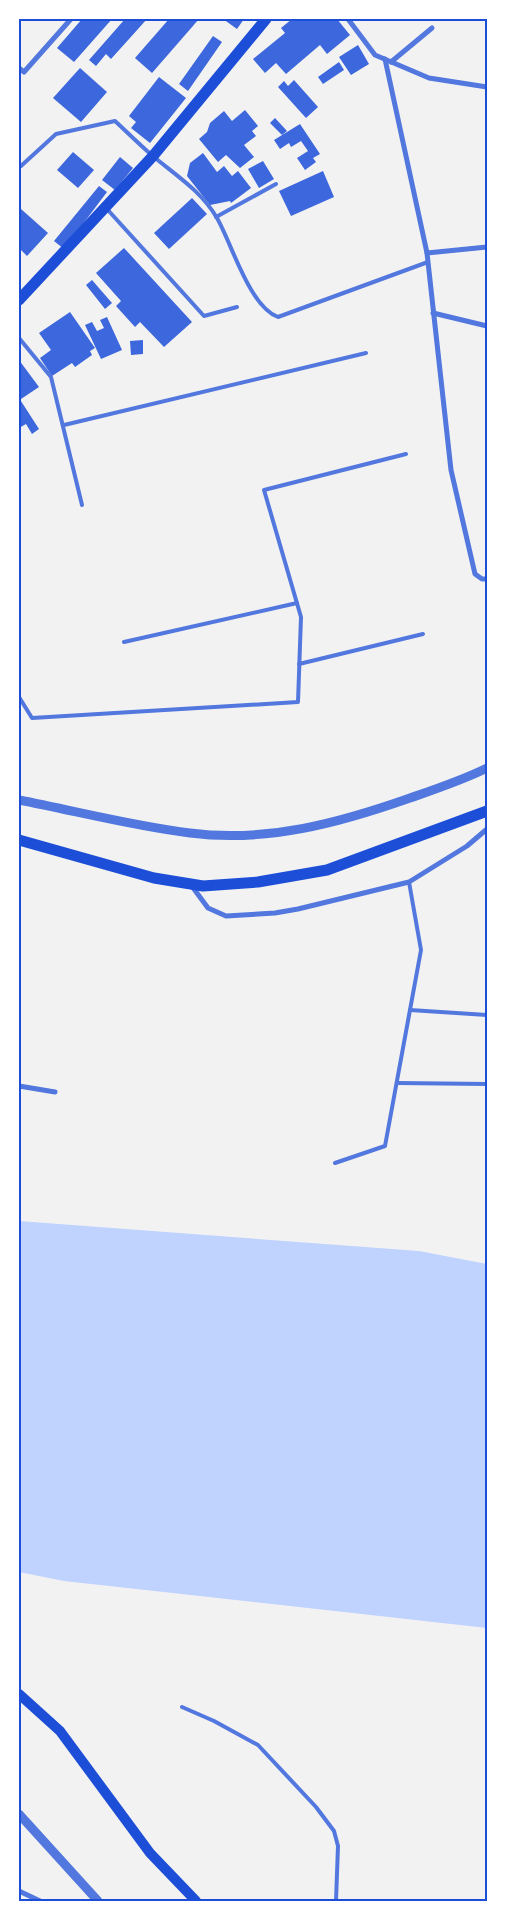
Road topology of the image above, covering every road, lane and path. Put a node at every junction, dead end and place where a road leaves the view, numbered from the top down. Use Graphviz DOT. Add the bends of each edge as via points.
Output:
graph roads {
  1 [pos="71,19"];
  2 [pos="266,19"];
  3 [pos="348,19"];
  4 [pos="432,28"];
  5 [pos="385,60"];
  6 [pos="391,62"];
  7 [pos="19,68"];
  8 [pos="487,87"];
  9 [pos="153,156"];
  10 [pos="21,166"];
  11 [pos="276,184"];
  12 [pos="106,207"];
  13 [pos="216,217"];
  14 [pos="487,246"];
  15 [pos="427,253"];
  16 [pos="428,262"];
  17 [pos="19,300"];
  18 [pos="237,307"];
  19 [pos="433,313"];
  20 [pos="487,326"];
  21 [pos="19,338"];
  22 [pos="366,353"];
  23 [pos="64,426"];
  24 [pos="406,454"];
  25 [pos="82,506"];
  26 [pos="487,579"];
  27 [pos="297,603"];
  28 [pos="423,634"];
  29 [pos="124,642"];
  30 [pos="299,664"];
  31 [pos="19,697"];
  32 [pos="487,768"];
  33 [pos="19,800"];
  34 [pos="487,811"];
  35 [pos="487,829"];
  36 [pos="19,840"];
  37 [pos="410,882"];
  38 [pos="190,885"];
  39 [pos="410,1010"];
  40 [pos="487,1015"];
  41 [pos="397,1083"];
  42 [pos="487,1084"];
  43 [pos="19,1086"];
  44 [pos="55,1092"];
  45 [pos="334,1163"];
  46 [pos="19,1694"];
  47 [pos="182,1707"];
  48 [pos="19,1814"];
  49 [pos="19,1891"];
  50 [pos="40,1901"];
  51 [pos="98,1901"];
  52 [pos="196,1901"];
  53 [pos="336,1901"];
  1 -- 7 [label="street" via="24,72"];
  2 -- 9 [label="main road"];
  3 -- 5 [label="street" via="375,55"];
  4 -- 6 [label="street"];
  5 -- 6 [label="street"];
  5 -- 15 [label="street"];
  6 -- 8 [label="street" via="429,78"];
  9 -- 10 [label="lane" via="115,121 56,134"];
  9 -- 12 [label="main road"];
  9 -- 13 [label="lane" via="194,189"];
  11 -- 13 [label="lane"];
  12 -- 17 [label="main road"];
  12 -- 18 [label="lane" via="204,316"];
  13 -- 16 [label="lane" via="257,299 278,317"];
  14 -- 15 [label="street"];
  15 -- 16 [label="street"];
  16 -- 19 [label="street"];
  19 -- 20 [label="street"];
  19 -- 26 [label="street" via="451,470 475,574"];
  21 -- 23 [label="lane" via="51,377"];
  22 -- 23 [label="lane"];
  23 -- 25 [label="lane"];
  24 -- 27 [label="lane" via="264,490"];
  27 -- 29 [label="lane"];
  27 -- 30 [label="lane" via="301,618"];
  28 -- 30 [label="lane"];
  30 -- 31 [label="lane" via="298,702 32,718"];
  32 -- 33 [label="street" via="342,821 258,835 191,833"];
  34 -- 38 [label="main road" via="327,870 258,882"];
  35 -- 37 [label="street" via="467,846"];
  36 -- 38 [label="main road"];
  37 -- 38 [label="street" via="290,910 226,916 208,908"];
  37 -- 39 [label="lane" via="421,950"];
  39 -- 40 [label="lane"];
  39 -- 41 [label="lane"];
  41 -- 42 [label="lane"];
  41 -- 45 [label="lane" via="385,1146"];
  43 -- 44 [label="street"];
  46 -- 52 [label="main road" via="60,1731 150,1853"];
  47 -- 53 [label="lane" via="258,1745 316,1807 334,1831 338,1846"];
  48 -- 51 [label="street"];
  49 -- 50 [label="street"];
}
